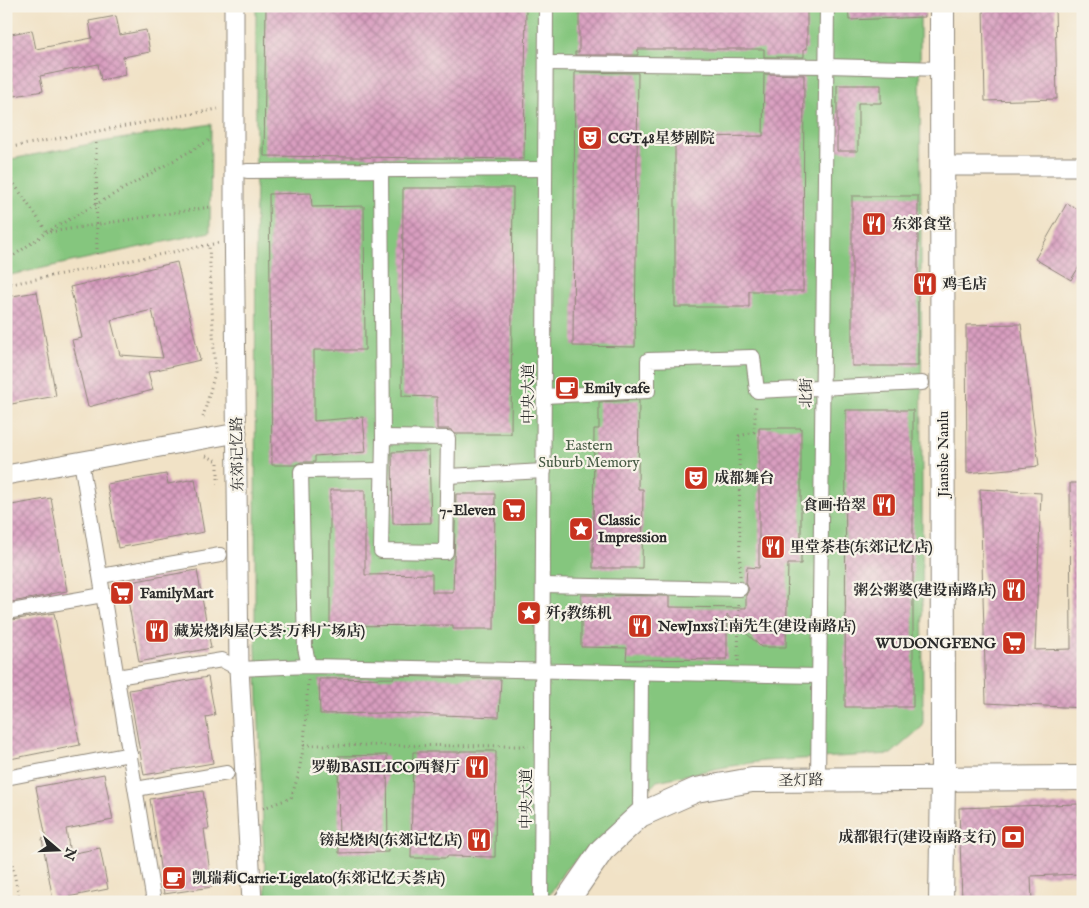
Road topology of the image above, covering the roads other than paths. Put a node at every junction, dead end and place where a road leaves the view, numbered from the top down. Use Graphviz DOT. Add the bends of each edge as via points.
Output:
graph roads {
  1 [pos="234,6"];
  2 [pos="546,6"];
  3 [pos="827,6"];
  4 [pos="942,6"];
  5 [pos="546,63"];
  6 [pos="826,66"];
  7 [pos="942,69"];
  8 [pos="942,166"];
  9 [pos="1083,166"];
  10 [pos="545,168"];
  11 [pos="381,170"];
  12 [pos="247,171"];
  13 [pos="922,384"];
  14 [pos="822,387"];
  15 [pos="544,396"];
  16 [pos="237,433"];
  17 [pos="383,437"];
  18 [pos="81,462"];
  19 [pos="382,470"];
  20 [pos="544,471"];
  21 [pos="6,475"];
  22 [pos="448,476"];
  23 [pos="220,555"];
  24 [pos="100,576"];
  25 [pos="543,585"];
  26 [pos="740,589"];
  27 [pos="104,594"];
  28 [pos="6,612"];
  29 [pos="309,666"];
  30 [pos="239,668"];
  31 [pos="542,671"];
  32 [pos="640,673"];
  33 [pos="819,676"];
  34 [pos="117,678"];
  35 [pos="130,754"];
  36 [pos="227,773"];
  37 [pos="6,778"];
  38 [pos="1083,778"];
  39 [pos="818,779"];
  40 [pos="943,779"];
  41 [pos="136,789"];
  42 [pos="640,815"];
  43 [pos="154,902"];
  44 [pos="252,902"];
  45 [pos="541,902"];
  46 [pos="566,902"];
  47 [pos="941,902"];
  1 -- 16 [label="street, 东郊记忆路"];
  2 -- 5 [label="street, 中央大道"];
  3 -- 6 [label="street, 北街"];
  4 -- 7 [label="street, Jianshe Nanlu"];
  5 -- 6 [label="street"];
  5 -- 10 [label="street, 中央大道"];
  6 -- 7 [label="street"];
  6 -- 14 [label="street, 北街"];
  7 -- 8 [label="street, Jianshe Nanlu"];
  8 -- 9 [label="street"];
  8 -- 40 [label="street, Jianshe Nanlu"];
  10 -- 11 [label="street"];
  10 -- 15 [label="street, 中央大道"];
  11 -- 12 [label="street"];
  11 -- 17 [label="street"];
  13 -- 14 [label="street"];
  14 -- 15 [label="street" via="757,391 753,357 648,360 648,391"];
  14 -- 33 [label="street, 北街"];
  15 -- 20 [label="street, 中央大道"];
  16 -- 18 [label="street"];
  16 -- 30 [label="street, 东郊记忆路"];
  17 -- 19 [label="street"];
  17 -- 22 [label="street" via="448,438"];
  18 -- 21 [label="street"];
  18 -- 24 [label="street"];
  19 -- 22 [label="street" via="381,551 446,552"];
  19 -- 29 [label="street" via="301,471 305,648"];
  20 -- 22 [label="street"];
  20 -- 25 [label="street, 中央大道"];
  23 -- 24 [label="street"];
  24 -- 27 [label="street"];
  25 -- 26 [label="street"];
  25 -- 31 [label="street, 中央大道"];
  27 -- 28 [label="street"];
  27 -- 34 [label="street"];
  29 -- 30 [label="street"];
  29 -- 31 [label="street"];
  30 -- 34 [label="street" via="222,660"];
  30 -- 44 [label="street, 东郊记忆路"];
  31 -- 32 [label="street"];
  31 -- 45 [label="street, 中央大道"];
  32 -- 33 [label="street"];
  32 -- 42 [label="street"];
  33 -- 39 [label="street, 北街"];
  34 -- 35 [label="street"];
  35 -- 37 [label="street"];
  35 -- 41 [label="street"];
  36 -- 41 [label="street"];
  38 -- 40 [label="street, 圣灯路"];
  39 -- 40 [label="street, 圣灯路"];
  39 -- 42 [label="street, 圣灯路" via="752,780 696,790"];
  40 -- 47 [label="street, Jianshe Nanlu"];
  41 -- 43 [label="street"];
  42 -- 46 [label="street, 圣灯路" via="602,850"];
}
